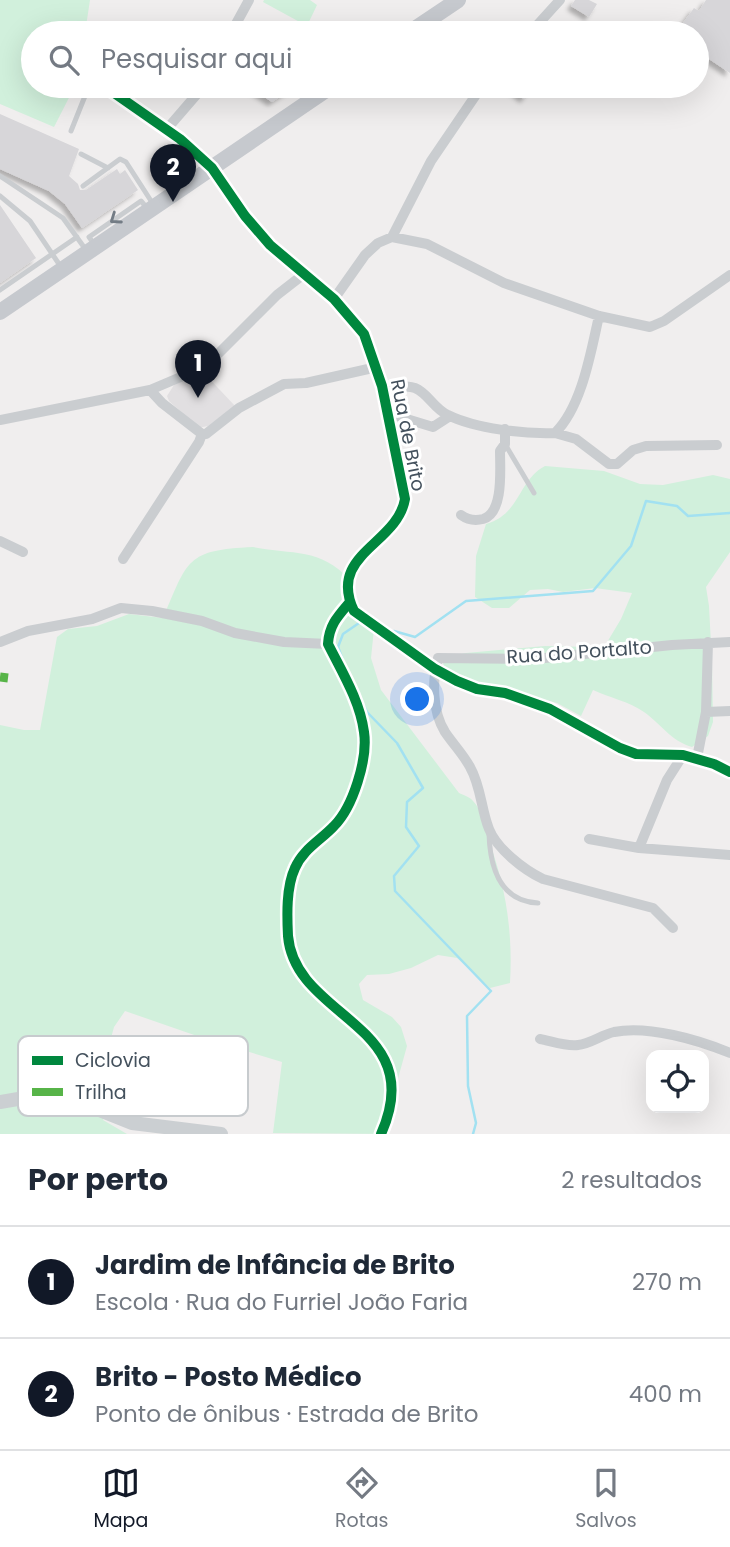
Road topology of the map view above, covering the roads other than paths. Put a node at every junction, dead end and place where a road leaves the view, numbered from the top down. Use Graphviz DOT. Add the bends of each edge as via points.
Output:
graph roads {
  1 [pos="248,0"];
  2 [pos="458,0"];
  3 [pos="559,0"];
  4 [pos="238,21"];
  5 [pos="427,21"];
  6 [pos="541,21"];
  7 [pos="84,98"];
  8 [pos="121,98"];
  9 [pos="194,98"];
  10 [pos="314,98"];
  11 [pos="474,98"];
  12 [pos="166,130"];
  13 [pos="71,131"];
  14 [pos="81,154"];
  15 [pos="107,168"];
  16 [pos="212,168"];
  17 [pos="0,176"];
  18 [pos="83,186"];
  19 [pos="0,196"];
  20 [pos="152,209"];
  21 [pos="76,237"];
  22 [pos="392,237"];
  23 [pos="92,249"];
  24 [pos="52,254"];
  25 [pos="63,269"];
  26 [pos="304,274"];
  27 [pos="730,275"];
  28 [pos="0,289"];
  29 [pos="334,299"];
  30 [pos="0,311"];
  31 [pos="599,316"];
  32 [pos="377,367"];
  33 [pos="382,386"];
  34 [pos="150,390"];
  35 [pos="387,413"];
  36 [pos="450,416"];
  37 [pos="0,420"];
  38 [pos="505,429"];
  39 [pos="555,433"];
  40 [pos="202,434"];
  41 [pos="505,444"];
  42 [pos="717,445"];
  43 [pos="534,492"];
  44 [pos="461,515"];
  45 [pos="0,541"];
  46 [pos="23,552"];
  47 [pos="124,559"];
  48 [pos="351,603"];
  49 [pos="0,642"];
  50 [pos="708,642"];
  51 [pos="730,642"];
  52 [pos="328,644"];
  53 [pos="436,669"];
  54 [pos="730,711"];
  55 [pos="706,712"];
  56 [pos="690,756"];
  57 [pos="730,772"];
  58 [pos="489,831"];
  59 [pos="589,839"];
  60 [pos="639,848"];
  61 [pos="730,855"];
  62 [pos="538,903"];
  63 [pos="673,928"];
  64 [pos="540,1039"];
  65 [pos="730,1053"];
  66 [pos="18,1099"];
  67 [pos="0,1102"];
  68 [pos="113,1116"];
  69 [pos="221,1134"];
  70 [pos="381,1134"];
  1 -- 4 [label="street"];
  2 -- 5 [label="main road"];
  3 -- 6 [label="street"];
  7 -- 13 [label="lane"];
  8 -- 12 [label="street"];
  9 -- 12 [label="street"];
  10 -- 16 [label="main road"];
  11 -- 22 [label="street" via="431,161"];
  12 -- 16 [label="street"];
  14 -- 15 [label="lane"];
  15 -- 18 [label="lane"];
  15 -- 20 [label="lane" via="120,159 126,162"];
  16 -- 20 [label="main road"];
  16 -- 26 [label="street, Rua de Brito" via="270,245"];
  17 -- 21 [label="lane" via="63,218"];
  19 -- 24 [label="lane" via="30,221"];
  20 -- 23 [label="main road"];
  21 -- 23 [label="lane"];
  21 -- 24 [label="lane"];
  22 -- 29 [label="street" via="365,255"];
  22 -- 31 [label="street" via="427,244 505,283"];
  23 -- 25 [label="main road"];
  24 -- 25 [label="lane"];
  24 -- 28 [label="lane"];
  25 -- 30 [label="main road"];
  26 -- 29 [label="street, Rua de Brito"];
  26 -- 34 [label="street" via="219,353"];
  27 -- 31 [label="street" via="657,325"];
  29 -- 32 [label="street, Rua de Brito" via="364,334"];
  31 -- 39 [label="street" via="576,400"];
  32 -- 33 [label="street, Rua de Brito"];
  32 -- 40 [label="street" via="284,384"];
  33 -- 35 [label="street, Rua de Brito"];
  33 -- 36 [label="street" via="413,388"];
  34 -- 37 [label="street"];
  34 -- 40 [label="street"];
  35 -- 36 [label="street" via="433,427"];
  35 -- 48 [label="street, Rua de Brito" via="405,499 397,519 354,565 347,583"];
  36 -- 38 [label="street"];
  38 -- 39 [label="street"];
  38 -- 41 [label="street"];
  39 -- 42 [label="street" via="576,439 609,464 646,446"];
  40 -- 47 [label="street"];
  41 -- 43 [label="lane"];
  41 -- 44 [label="street" via="500,451 495,511 476,521"];
  45 -- 46 [label="street"];
  48 -- 52 [label="street" via="334,620"];
  48 -- 53 [label="street" via="355,611"];
  49 -- 52 [label="street" via="121,608 202,621 284,642"];
  50 -- 51 [label="street, Rua do Portalto"];
  50 -- 53 [label="street, Rua do Portalto" via="535,659 438,659"];
  50 -- 55 [label="street"];
  52 -- 70 [label="street" via="359,708 365,735 363,754 344,814 294,869 290,951 302,975 376,1042 385,1059 391,1100"];
  53 -- 56 [label="street" via="477,689 551,709 636,754"];
  53 -- 58 [label="street" via="433,684 443,729 470,766"];
  54 -- 55 [label="street"];
  55 -- 56 [label="street"];
  56 -- 57 [label="street"];
  56 -- 60 [label="street" via="667,780"];
  58 -- 62 [label="lane" via="490,859 500,881 516,897"];
  58 -- 63 [label="street" via="532,874 653,908"];
  59 -- 60 [label="street"];
  60 -- 61 [label="street"];
  64 -- 65 [label="street" via="577,1045 614,1032 635,1031 709,1044"];
  66 -- 67 [label="street"];
  68 -- 69 [label="street" via="132,1124"];
}
